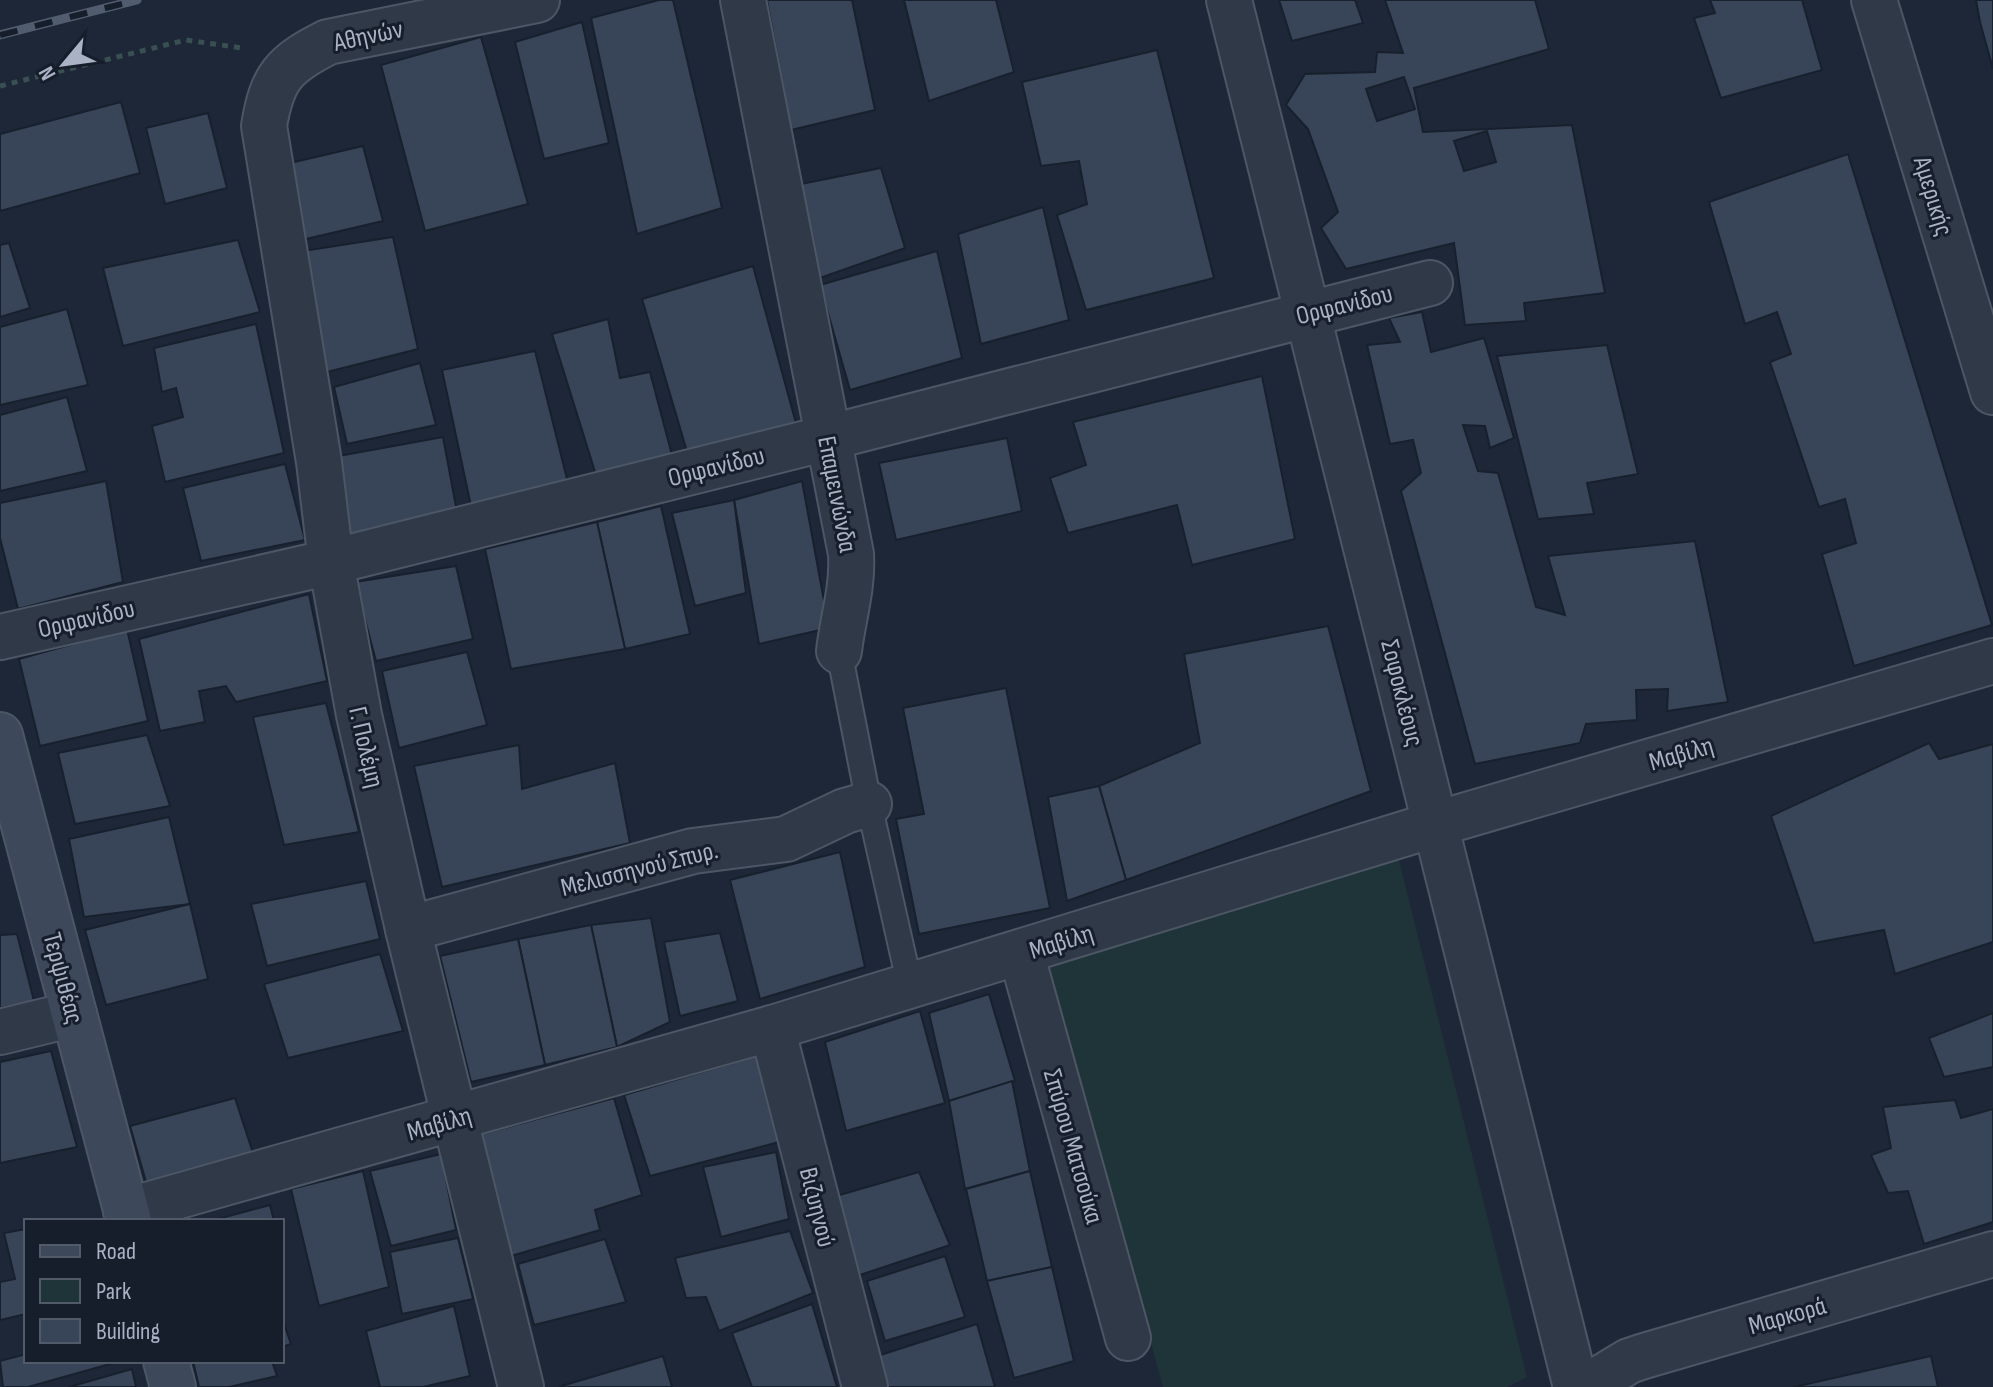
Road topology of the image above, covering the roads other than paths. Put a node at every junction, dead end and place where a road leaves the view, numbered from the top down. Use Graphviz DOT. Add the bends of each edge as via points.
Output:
graph roads {
  1 [pos="537,0"];
  2 [pos="743,0"];
  3 [pos="1229,0"];
  4 [pos="1874,0"];
  5 [pos="269,98"];
  6 [pos="1430,283"];
  7 [pos="1306,313"];
  8 [pos="1993,392"];
  9 [pos="827,438"];
  10 [pos="331,562"];
  11 [pos="0,637"];
  12 [pos="839,651"];
  13 [pos="1993,661"];
  14 [pos="0,735"];
  15 [pos="869,804"];
  16 [pos="1436,824"];
  17 [pos="408,929"];
  18 [pos="1021,953"];
  19 [pos="910,986"];
  20 [pos="74,1014"];
  21 [pos="772,1028"];
  22 [pos="0,1032"];
  23 [pos="456,1118"];
  24 [pos="127,1216"];
  25 [pos="1993,1254"];
  26 [pos="1128,1338"];
  27 [pos="167,1363"];
  28 [pos="173,1387"];
  29 [pos="521,1387"];
  30 [pos="865,1387"];
  31 [pos="1576,1387"];
  32 [pos="1586,1387"];
  1 -- 5 [label="street, Αθηνών" via="328,42 298,57"];
  2 -- 9 [label="street, Επαμεινώνδα"];
  3 -- 7 [label="street, Σοφοκλέους"];
  4 -- 8 [label="street, Αμερικής"];
  5 -- 10 [label="street, Γ. Πολέμη" via="264,126"];
  6 -- 7 [label="street, Ορφανίδου"];
  7 -- 9 [label="street, Ορφανίδου"];
  7 -- 16 [label="street, Σοφοκλέους"];
  9 -- 10 [label="street, Ορφανίδου"];
  9 -- 12 [label="street, Επαμεινώνδα" via="851,554"];
  10 -- 11 [label="street, Ορφανίδου"];
  10 -- 17 [label="street, Γ. Πολέμη" via="359,715"];
  12 -- 15 [label="lane, Επαμεινώνδα"];
  13 -- 16 [label="street, Μαβίλη"];
  14 -- 20 [label="street, Τερψιθέας"];
  15 -- 17 [label="street, Μελισσηνού Σπυρ." via="786,839 693,851"];
  15 -- 19 [label="lane, Επαμεινώνδα"];
  16 -- 18 [label="street, Μαβίλη"];
  16 -- 31 [label="street, Σοφοκλέους"];
  17 -- 23 [label="street, Γ. Πολέμη"];
  18 -- 19 [label="street, Μαβίλη"];
  18 -- 26 [label="street, Σπύρου Ματσούκα"];
  19 -- 21 [label="street, Μαβίλη"];
  20 -- 22 [label="street"];
  20 -- 24 [label="street, Τερψιθέας"];
  21 -- 23 [label="street, Μαβίλη"];
  21 -- 30 [label="street, Βιζυηνού"];
  23 -- 24 [label="street, Μαβίλη"];
  23 -- 29 [label="street, Γ. Πολέμη"];
  25 -- 32 [label="street, Μαρκορά" via="1644,1356"];
  27 -- 28 [label="street"];
}
